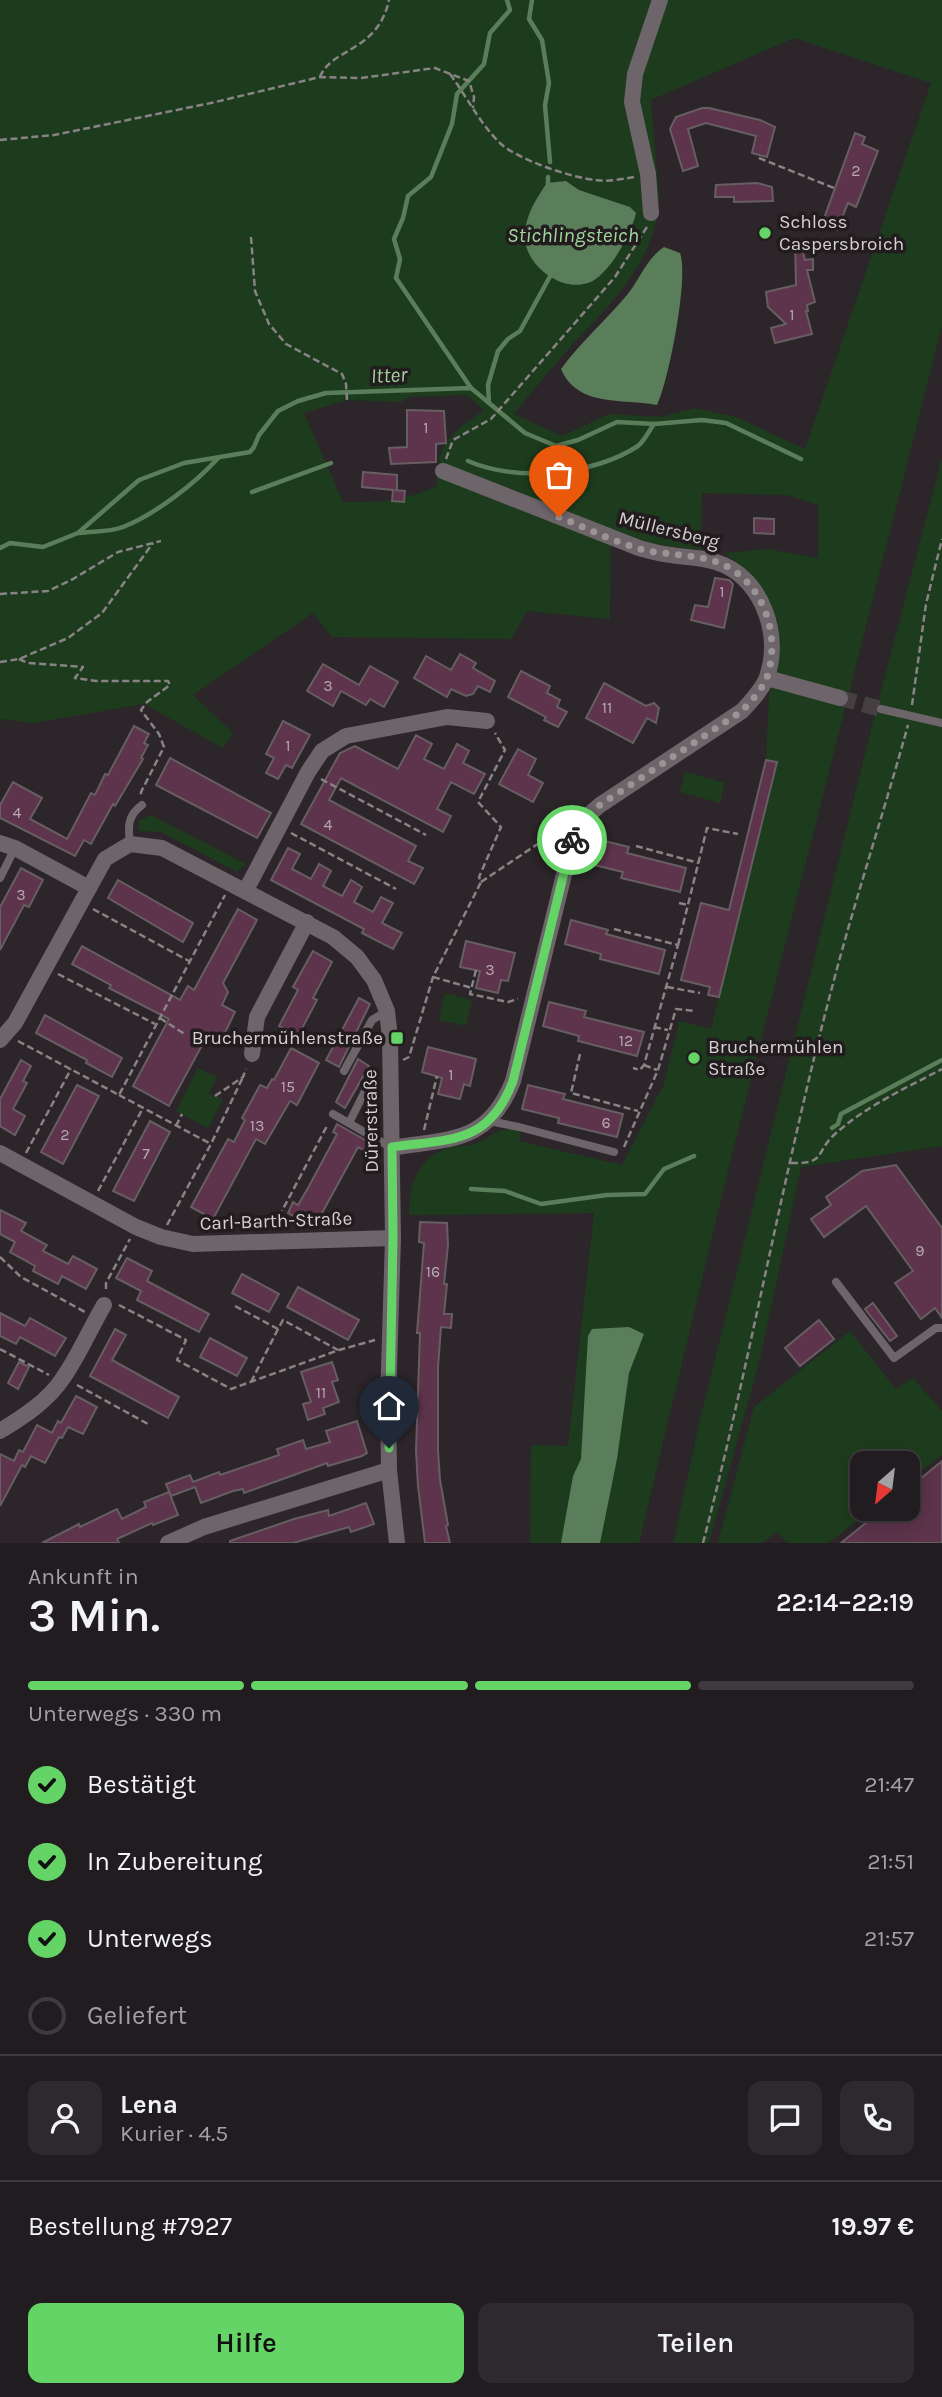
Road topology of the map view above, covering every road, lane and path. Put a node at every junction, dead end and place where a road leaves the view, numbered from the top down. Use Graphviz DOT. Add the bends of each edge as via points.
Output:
graph roads {
  1 [pos="389,0"];
  2 [pos="660,0"];
  3 [pos="448,71"];
  4 [pos="320,77"];
  5 [pos="473,108"];
  6 [pos="0,140"];
  7 [pos="758,158"];
  8 [pos="648,174"];
  9 [pos="834,188"];
  10 [pos="651,213"];
  11 [pos="251,237"];
  12 [pos="347,400"];
  13 [pos="443,471"];
  14 [pos="942,539"];
  15 [pos="161,541"];
  16 [pos="153,542"];
  17 [pos="0,594"];
  18 [pos="19,659"];
  19 [pos="0,662"];
  20 [pos="767,678"];
  21 [pos="840,698"];
  22 [pos="881,709"];
  23 [pos="910,717"];
  24 [pos="487,721"];
  25 [pos="942,723"];
  26 [pos="308,772"];
  27 [pos="142,804"];
  28 [pos="279,826"];
  29 [pos="576,826"];
  30 [pos="738,834"];
  31 [pos="426,835"];
  32 [pos="130,844"];
  33 [pos="8,846"];
  34 [pos="636,846"];
  35 [pos="699,863"];
  36 [pos="0,878"];
  37 [pos="481,882"];
  38 [pos="89,888"];
  39 [pos="396,889"];
  40 [pos="246,890"];
  41 [pos="223,899"];
  42 [pos="81,903"];
  43 [pos="679,903"];
  44 [pos="688,905"];
  45 [pos="307,922"];
  46 [pos="614,929"];
  47 [pos="678,945"];
  48 [pos="190,961"];
  49 [pos="46,967"];
  50 [pos="476,970"];
  51 [pos="433,977"];
  52 [pos="667,987"];
  53 [pos="472,988"];
  54 [pos="700,993"];
  55 [pos="532,1000"];
  56 [pos="387,1011"];
  57 [pos="696,1012"];
  58 [pos="160,1018"];
  59 [pos="156,1025"];
  60 [pos="654,1027"];
  61 [pos="670,1031"];
  62 [pos="186,1035"];
  63 [pos="3,1037"];
  64 [pos="252,1054"];
  65 [pos="580,1054"];
  66 [pos="643,1065"];
  67 [pos="391,1067"];
  68 [pos="633,1068"];
  69 [pos="71,1069"];
  70 [pos="942,1069"];
  71 [pos="658,1070"];
  72 [pos="344,1071"];
  73 [pos="438,1076"];
  74 [pos="243,1077"];
  75 [pos="367,1087"];
  76 [pos="119,1095"];
  77 [pos="215,1096"];
  78 [pos="143,1108"];
  79 [pos="639,1111"];
  80 [pos="182,1114"];
  81 [pos="333,1114"];
  82 [pos="489,1121"];
  83 [pos="349,1123"];
  84 [pos="176,1126"];
  85 [pos="421,1143"];
  86 [pos="211,1144"];
  87 [pos="392,1147"];
  88 [pos="614,1152"];
  89 [pos="0,1153"];
  90 [pos="790,1163"];
  91 [pos="20,1164"];
  92 [pos="92,1203"];
  93 [pos="136,1227"];
  94 [pos="161,1237"];
  95 [pos="393,1238"];
  96 [pos="266,1241"];
  97 [pos="0,1257"];
  98 [pos="836,1282"];
  99 [pos="235,1306"];
  100 [pos="100,1311"];
  101 [pos="942,1328"];
  102 [pos="278,1329"];
  103 [pos="363,1344"];
  104 [pos="0,1349"];
  105 [pos="338,1350"];
  106 [pos="62,1379"];
  107 [pos="251,1381"];
  108 [pos="148,1424"];
  109 [pos="0,1432"];
  110 [pos="389,1470"];
  111 [pos="169,1543"];
  112 [pos="397,1543"];
  113 [pos="702,1543"];
  1 -- 4 [label="path" via="383,19 366,41 323,68"];
  2 -- 8 [label="street" via="635,74 632,102"];
  3 -- 4 [label="path" via="435,68 362,78"];
  3 -- 5 [label="path"];
  3 -- 5 [label="path" via="469,81"];
  4 -- 6 [label="path" via="54,135"];
  5 -- 8 [label="path" via="502,145 545,167 597,180"];
  7 -- 9 [label="path"];
  8 -- 10 [label="street"];
  10 -- 13 [label="path" via="646,230 615,277 491,419 453,440"];
  11 -- 12 [label="path" via="255,291 269,324 286,344 342,374"];
  13 -- 20 [label="street, Müllersberg" via="639,548 724,565 745,579 770,623 772,653"];
  14 -- 23 [label="path" via="926,604"];
  15 -- 16 [label="path"];
  16 -- 17 [label="path" via="118,552 48,591"];
  16 -- 18 [label="path" via="102,613 68,638"];
  18 -- 19 [label="path"];
  18 -- 27 [label="path" via="83,667 75,678 168,681 170,685 141,710 164,747 141,792"];
  20 -- 21 [label="street"];
  20 -- 29 [label="street" via="742,711 600,805"];
  22 -- 23 [label="lane"];
  23 -- 25 [label="lane"];
  23 -- 90 [label="path" via="838,965"];
  24 -- 26 [label="street" via="447,717 346,736 322,751"];
  24 -- 37 [label="path" via="505,750 478,802 500,827"];
  26 -- 28 [label="street"];
  26 -- 31 [label="path"];
  27 -- 32 [label="lane" via="129,820"];
  28 -- 39 [label="path"];
  28 -- 40 [label="street"];
  29 -- 37 [label="path" via="554,832"];
  29 -- 55 [label="street"];
  30 -- 35 [label="path" via="707,828"];
  32 -- 38 [label="street" via="106,859"];
  32 -- 40 [label="street, Dürerstraße" via="162,848"];
  33 -- 36 [label="lane"];
  33 -- 38 [label="street"];
  34 -- 35 [label="path"];
  35 -- 44 [label="path"];
  37 -- 51 [label="path"];
  38 -- 42 [label="street"];
  40 -- 45 [label="street, Dürerstraße"];
  41 -- 48 [label="path"];
  42 -- 48 [label="path"];
  42 -- 49 [label="street"];
  43 -- 44 [label="path"];
  44 -- 47 [label="path"];
  45 -- 56 [label="street, Dürerstraße" via="357,957 374,979"];
  45 -- 64 [label="street" via="257,1017"];
  46 -- 47 [label="path"];
  47 -- 52 [label="path"];
  48 -- 58 [label="path"];
  49 -- 59 [label="path"];
  49 -- 63 [label="street"];
  50 -- 53 [label="path"];
  51 -- 53 [label="path"];
  51 -- 67 [label="path" via="409,1057"];
  52 -- 54 [label="path"];
  52 -- 60 [label="path"];
  53 -- 55 [label="path" via="470,994 508,1002"];
  55 -- 82 [label="street" via="513,1081"];
  56 -- 67 [label="street, Dürerstraße"];
  56 -- 72 [label="lane" via="372,1020"];
  57 -- 61 [label="path" via="676,1009"];
  58 -- 59 [label="path"];
  58 -- 62 [label="path"];
  59 -- 76 [label="path"];
  60 -- 61 [label="path"];
  60 -- 66 [label="path"];
  61 -- 71 [label="path"];
  63 -- 69 [label="path"];
  64 -- 74 [label="path, Carl-Barth-Straße"];
  65 -- 79 [label="path" via="571,1093"];
  66 -- 68 [label="path" via="640,1070"];
  66 -- 71 [label="path"];
  67 -- 87 [label="street, Dürerstraße"];
  69 -- 76 [label="path"];
  69 -- 91 [label="path"];
  70 -- 90 [label="path" via="848,1122 810,1164"];
  71 -- 79 [label="path"];
  73 -- 85 [label="path"];
  74 -- 77 [label="path"];
  74 -- 86 [label="path, Carl-Barth-Straße"];
  75 -- 83 [label="lane"];
  76 -- 78 [label="path"];
  78 -- 84 [label="path"];
  78 -- 92 [label="path"];
  79 -- 88 [label="path" via="621,1153"];
  80 -- 84 [label="path"];
  81 -- 83 [label="lane"];
  81 -- 96 [label="path"];
  82 -- 85 [label="street" via="460,1137"];
  82 -- 88 [label="lane"];
  83 -- 87 [label="lane"];
  84 -- 86 [label="path"];
  85 -- 87 [label="street"];
  86 -- 94 [label="path, Carl-Barth-Straße"];
  87 -- 95 [label="street, Dürerstraße"];
  89 -- 91 [label="street, Carl-Barth-Straße"];
  90 -- 113 [label="path" via="748,1360"];
  91 -- 92 [label="street, Carl-Barth-Straße"];
  92 -- 93 [label="street, Carl-Barth-Straße"];
  93 -- 94 [label="street, Carl-Barth-Straße"];
  93 -- 100 [label="path" via="106,1283"];
  94 -- 96 [label="street, Carl-Barth-Straße" via="193,1244"];
  95 -- 96 [label="street, Carl-Barth-Straße"];
  95 -- 110 [label="street, Dürerstraße"];
  97 -- 100 [label="path" via="21,1277"];
  98 -- 101 [label="lane" via="894,1358"];
  99 -- 102 [label="path"];
  100 -- 106 [label="street"];
  100 -- 107 [label="path" via="115,1303 186,1340 177,1360 231,1390"];
  102 -- 105 [label="path" via="283,1320"];
  102 -- 107 [label="path"];
  103 -- 105 [label="path"];
  104 -- 106 [label="path"];
  105 -- 107 [label="path"];
  106 -- 108 [label="path"];
  106 -- 109 [label="street" via="36,1406"];
  110 -- 111 [label="street" via="204,1527"];
  110 -- 112 [label="street, Dürerstraße"];
}
